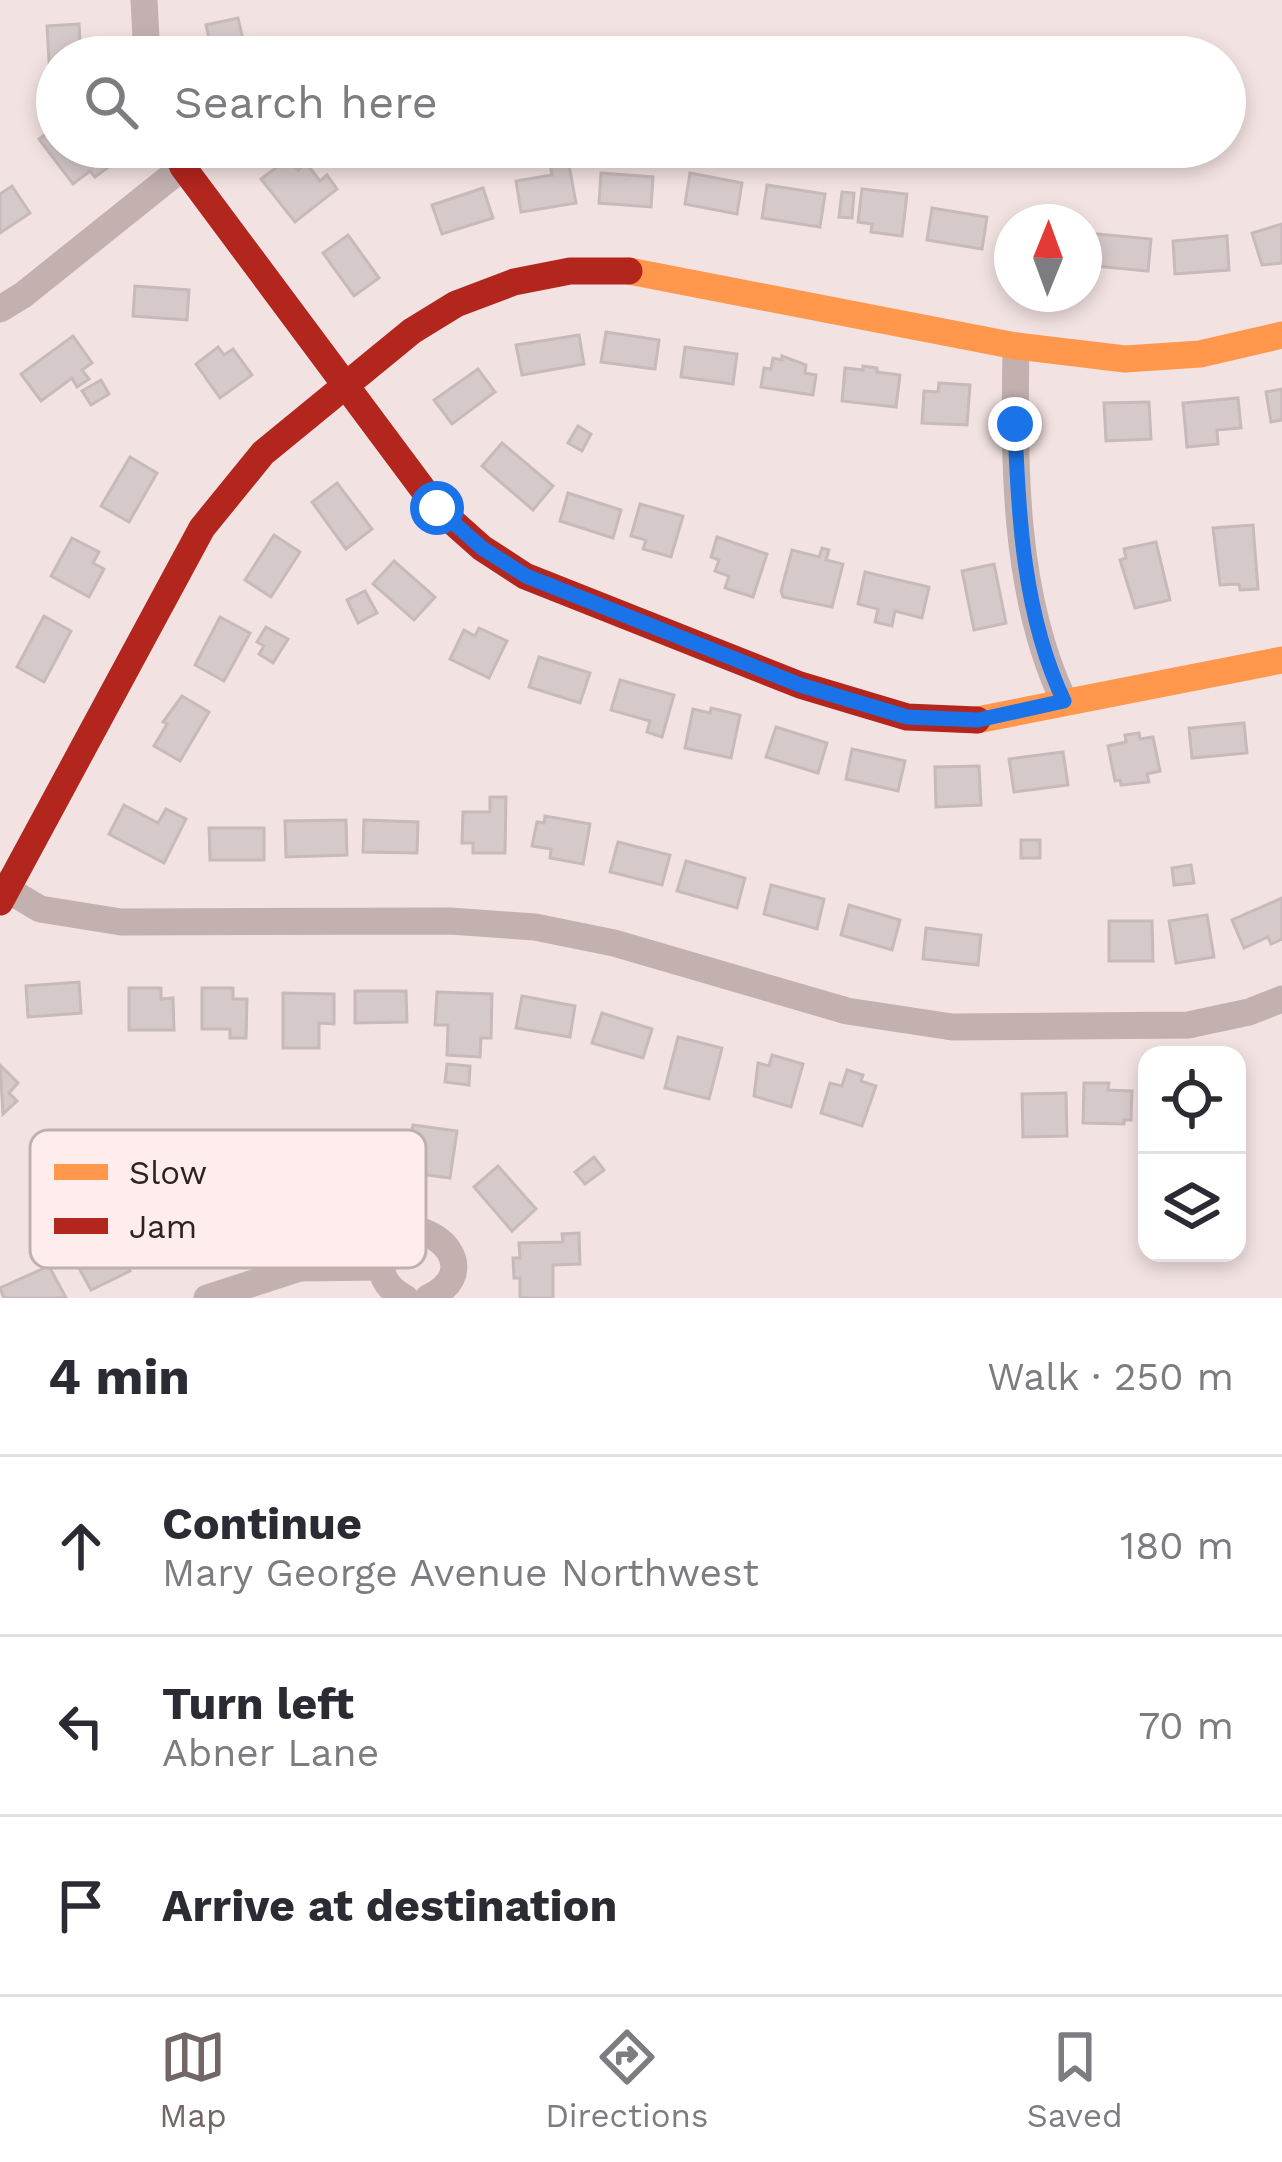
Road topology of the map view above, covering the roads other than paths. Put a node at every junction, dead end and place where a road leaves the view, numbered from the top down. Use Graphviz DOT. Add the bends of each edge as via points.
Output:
graph roads {
  1 [pos="144,0"];
  2 [pos="146,36"];
  3 [pos="167,168"];
  4 [pos="187,168"];
  5 [pos="0,309"];
  6 [pos="1282,335"];
  7 [pos="1016,346"];
  8 [pos="342,386"];
  9 [pos="1282,660"];
  10 [pos="1064,701"];
  11 [pos="2,892"];
  12 [pos="1282,999"];
  13 [pos="426,1232"];
  14 [pos="300,1268"];
  15 [pos="381,1268"];
  16 [pos="260,1288"];
  17 [pos="207,1298"];
  18 [pos="405,1298"];
  19 [pos="428,1298"];
  1 -- 2 [label="street"];
  3 -- 5 [label="street"];
  4 -- 8 [label="street"];
  6 -- 7 [label="street" via="1200,354 1126,358"];
  7 -- 8 [label="street" via="643,271 570,271 456,304"];
  7 -- 10 [label="street" via="1023,535 1046,662"];
  8 -- 10 [label="street" via="437,508 526,576 800,685 907,717 978,720"];
  8 -- 11 [label="street" via="263,453 202,528"];
  9 -- 10 [label="street"];
  11 -- 12 [label="street" via="40,909 122,922 535,927 847,1011 952,1027 1188,1025"];
  13 -- 19 [label="street" via="445,1244 452,1264 445,1286"];
  14 -- 16 [label="street"];
  15 -- 18 [label="street"];
  16 -- 17 [label="street"];
}
